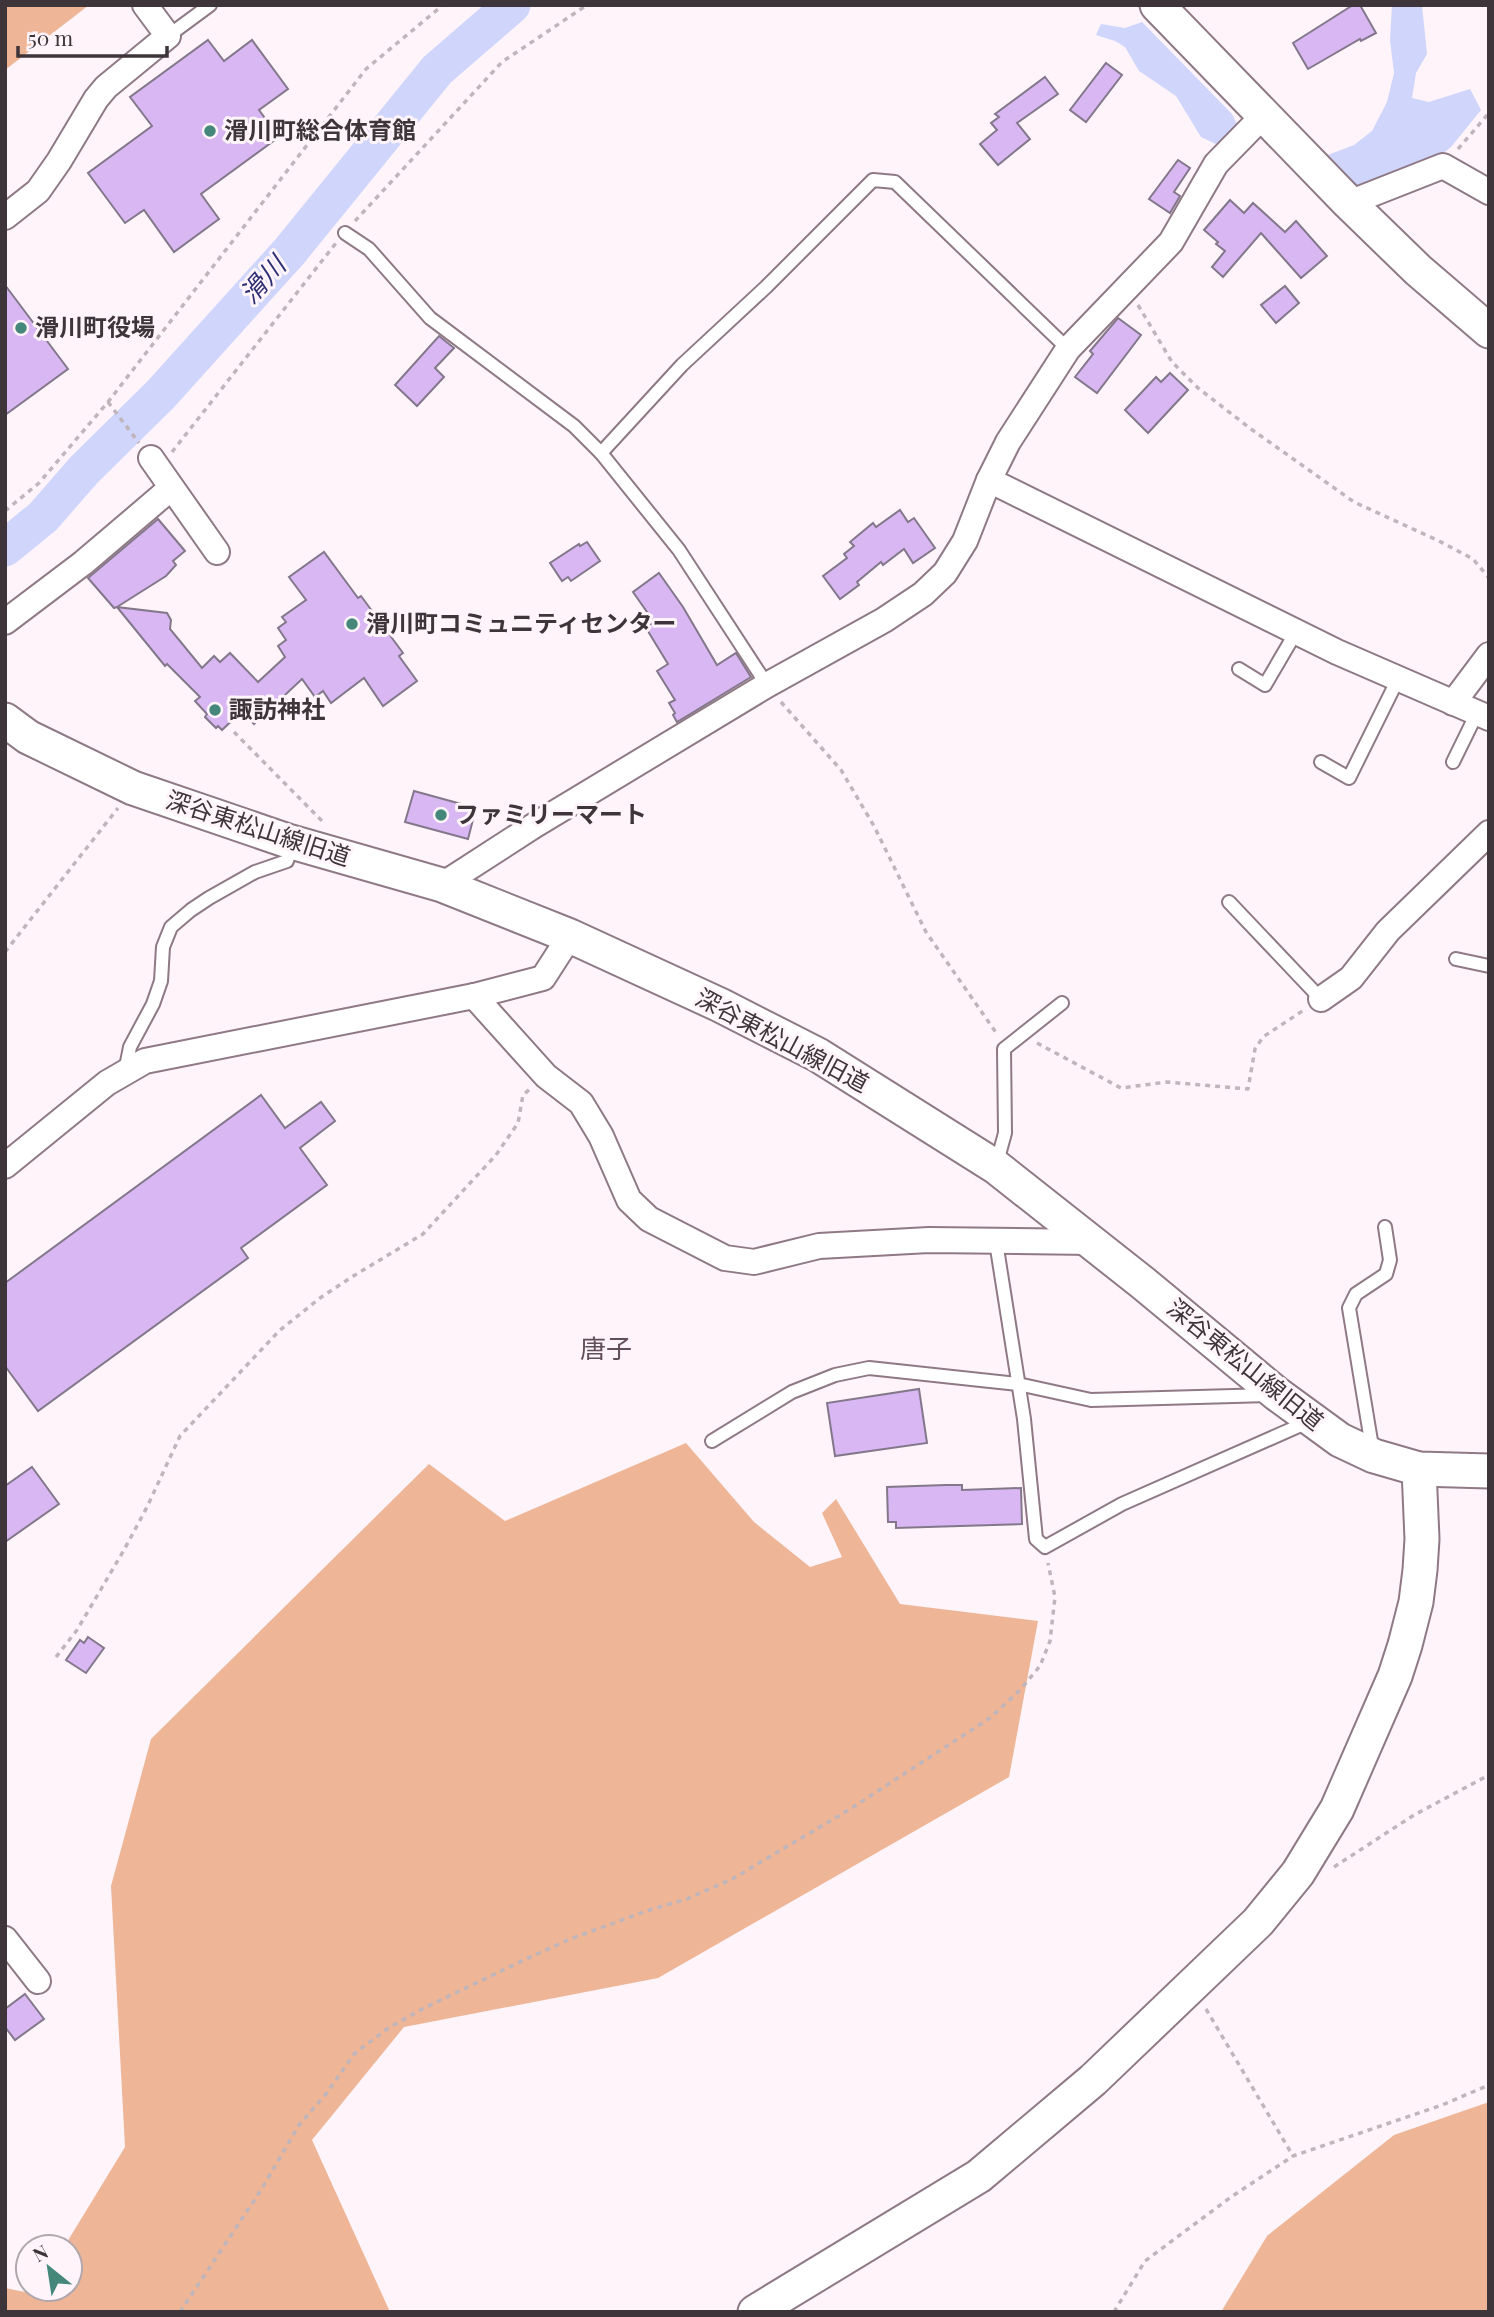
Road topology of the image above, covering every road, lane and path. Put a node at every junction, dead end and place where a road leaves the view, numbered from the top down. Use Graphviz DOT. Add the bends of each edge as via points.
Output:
graph roads {
  1 [pos="145,5"];
  2 [pos="210,5"];
  3 [pos="443,5"];
  4 [pos="1157,5"];
  5 [pos="168,36"];
  6 [pos="1489,113"];
  7 [pos="1264,115"];
  8 [pos="1443,166"];
  9 [pos="1489,192"];
  10 [pos="1349,203"];
  11 [pos="5,217"];
  12 [pos="345,233"];
  13 [pos="1127,288"];
  14 [pos="1489,331"];
  15 [pos="1068,349"];
  16 [pos="108,402"];
  17 [pos="601,453"];
  18 [pos="151,458"];
  19 [pos="989,480"];
  20 [pos="170,489"];
  21 [pos="5,511"];
  22 [pos="217,552"];
  23 [pos="1489,578"];
  24 [pos="5,622"];
  25 [pos="1296,632"];
  26 [pos="1489,654"];
  27 [pos="1239,669"];
  28 [pos="1398,679"];
  29 [pos="767,685"];
  30 [pos="1452,703"];
  31 [pos="1483,716"];
  32 [pos="5,720"];
  33 [pos="234,732"];
  34 [pos="1321,762"];
  35 [pos="1453,762"];
  36 [pos="134,788"];
  37 [pos="328,827"];
  38 [pos="1489,833"];
  39 [pos="292,842"];
  40 [pos="442,885"];
  41 [pos="1229,902"];
  42 [pos="570,936"];
  43 [pos="5,952"];
  44 [pos="1456,959"];
  45 [pos="1489,966"];
  46 [pos="474,996"];
  47 [pos="1321,999"];
  48 [pos="1062,1003"];
  49 [pos="1023,1036"];
  50 [pos="1004,1049"];
  51 [pos="125,1073"];
  52 [pos="546,1076"];
  53 [pos="5,1166"];
  54 [pos="996,1167"];
  55 [pos="1385,1227"];
  56 [pos="996,1242"];
  57 [pos="1091,1242"];
  58 [pos="1018,1384"];
  59 [pos="1277,1394"];
  60 [pos="1311,1421"];
  61 [pos="712,1441"];
  62 [pos="1374,1457"];
  63 [pos="1419,1469"];
  64 [pos="1489,1471"];
  65 [pos="1045,1547"];
  66 [pos="56,1657"];
  67 [pos="1489,1775"];
  68 [pos="1298,1873"];
  69 [pos="5,1939"];
  70 [pos="38,1981"];
  71 [pos="1192,1987"];
  72 [pos="1489,2085"];
  73 [pos="1293,2156"];
  74 [pos="180,2312"];
  75 [pos="755,2312"];
  76 [pos="1114,2312"];
  1 -- 5 [label="street"];
  2 -- 5 [label="lane"];
  3 -- 16 [label="path" via="366,69"];
  4 -- 7 [label="street"];
  5 -- 11 [label="street" via="106,87 38,191"];
  6 -- 8 [label="path"];
  7 -- 10 [label="street"];
  7 -- 13 [label="street" via="1216,164 1171,242"];
  8 -- 9 [label="street"];
  8 -- 10 [label="street"];
  10 -- 14 [label="street"];
  12 -- 17 [label="lane" via="369,249 430,318 574,426"];
  13 -- 15 [label="street"];
  13 -- 23 [label="path" via="1172,362 1198,388 1345,497 1473,559"];
  15 -- 17 [label="lane" via="895,182 873,180 682,365"];
  15 -- 19 [label="street"];
  16 -- 18 [label="path"];
  16 -- 21 [label="path" via="39,483"];
  17 -- 29 [label="lane" via="679,550"];
  18 -- 20 [label="street"];
  19 -- 25 [label="street"];
  19 -- 29 [label="street" via="965,541 945,573 923,594"];
  20 -- 22 [label="street"];
  20 -- 24 [label="street"];
  25 -- 27 [label="lane" via="1265,685"];
  25 -- 28 [label="street"];
  26 -- 30 [label="street"];
  28 -- 30 [label="street"];
  28 -- 34 [label="lane" via="1349,778"];
  29 -- 40 [label="street"];
  29 -- 50 [label="path" via="841,770 926,932"];
  30 -- 31 [label="street"];
  31 -- 35 [label="lane"];
  32 -- 36 [label="street, 深谷東松山線旧道" via="27,737"];
  33 -- 37 [label="path"];
  36 -- 39 [label="street, 深谷東松山線旧道"];
  36 -- 43 [label="path"];
  38 -- 47 [label="street" via="1388,931 1351,978"];
  39 -- 40 [label="street, 深谷東松山線旧道"];
  39 -- 51 [label="lane" via="287,861 255,872 171,927 163,947 161,981 130,1047"];
  40 -- 42 [label="street, 深谷東松山線旧道"];
  41 -- 47 [label="lane"];
  42 -- 46 [label="street" via="543,978"];
  42 -- 54 [label="street, 深谷東松山線旧道" via="818,1055"];
  44 -- 45 [label="lane"];
  46 -- 51 [label="street" via="145,1061"];
  46 -- 52 [label="street"];
  47 -- 49 [label="path" via="1263,1037 1255,1049 1248,1089 1167,1082 1121,1088"];
  48 -- 49 [label="lane"];
  49 -- 50 [label="lane"];
  50 -- 54 [label="lane" via="1005,1133"];
  51 -- 53 [label="street"];
  52 -- 56 [label="street" via="581,1103 629,1200 649,1219 725,1258 754,1262 820,1246 929,1240"];
  52 -- 66 [label="path" via="523,1095 518,1123 496,1155 423,1234 320,1298 279,1331 180,1436 124,1550"];
  54 -- 57 [label="street, 深谷東松山線旧道"];
  55 -- 62 [label="lane" via="1390,1259 1386,1274 1356,1294 1349,1308"];
  56 -- 57 [label="street"];
  56 -- 58 [label="lane"];
  57 -- 59 [label="street, 深谷東松山線旧道"];
  58 -- 59 [label="lane" via="1091,1400"];
  58 -- 61 [label="lane" via="869,1368 792,1392"];
  58 -- 65 [label="lane" via="1036,1539"];
  59 -- 60 [label="street, 深谷東松山線旧道"];
  60 -- 62 [label="street, 深谷東松山線旧道"];
  60 -- 65 [label="lane" via="1122,1504"];
  62 -- 63 [label="street, 深谷東松山線旧道"];
  63 -- 64 [label="street, 深谷東松山線旧道"];
  63 -- 68 [label="street" via="1420,1570 1405,1645 1337,1809"];
  65 -- 74 [label="path" via="1055,1597 1050,1641 1040,1666 990,1718 732,1879 569,1940 387,2029 354,2054 299,2125"];
  67 -- 68 [label="path" via="1414,1815 1315,1879"];
  68 -- 71 [label="street" via="1258,1922"];
  69 -- 70 [label="street"];
  71 -- 73 [label="path"];
  71 -- 75 [label="street" via="1093,2080 979,2176"];
  72 -- 73 [label="path"];
  73 -- 76 [label="path" via="1145,2261"];
}
